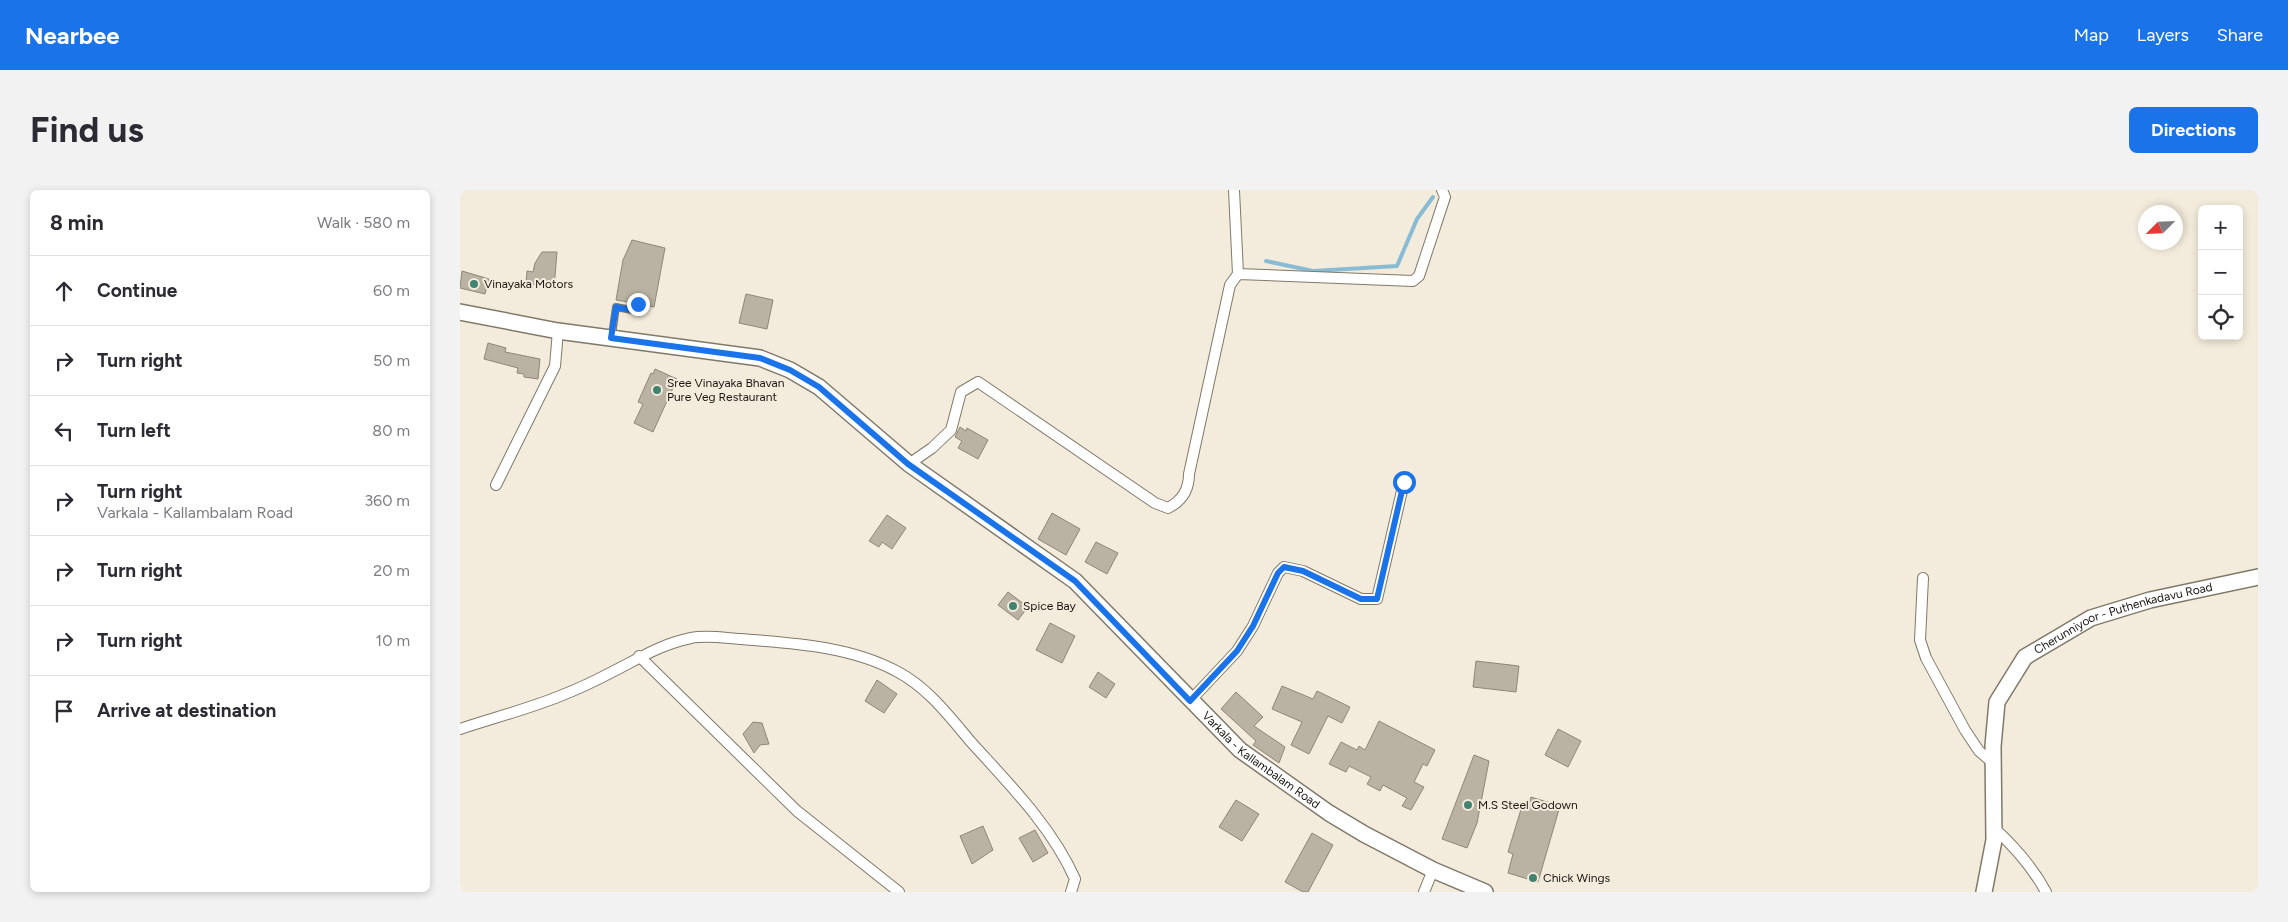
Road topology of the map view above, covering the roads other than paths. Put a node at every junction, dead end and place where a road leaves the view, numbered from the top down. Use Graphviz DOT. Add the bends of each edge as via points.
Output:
graph roads {
  1 [pos="1234,190"];
  2 [pos="1442,190"];
  3 [pos="1238,274"];
  4 [pos="638,304"];
  5 [pos="460,312"];
  6 [pos="558,331"];
  7 [pos="611,338"];
  8 [pos="908,464"];
  9 [pos="1404,482"];
  10 [pos="496,485"];
  11 [pos="2258,576"];
  12 [pos="1923,578"];
  13 [pos="639,656"];
  14 [pos="1190,701"];
  15 [pos="460,729"];
  16 [pos="1993,763"];
  17 [pos="1994,827"];
  18 [pos="1433,870"];
  19 [pos="899,892"];
  20 [pos="1070,892"];
  21 [pos="1424,892"];
  22 [pos="1485,892"];
  23 [pos="1984,892"];
  24 [pos="2046,892"];
  1 -- 3 [label="street"];
  2 -- 3 [label="street" via="1446,197 1413,282"];
  3 -- 8 [label="street" via="1230,285 1189,486 1177,503 1168,508 1155,503 978,382 961,392 951,430"];
  4 -- 7 [label="lane" via="637,311 616,307"];
  5 -- 6 [label="main road, Varkala - Kallambalam Road"];
  6 -- 7 [label="main road, Varkala - Kallambalam Road"];
  6 -- 10 [label="street" via="555,366"];
  7 -- 8 [label="main road, Varkala - Kallambalam Road" via="760,358 790,370 819,387"];
  8 -- 14 [label="main road, Varkala - Kallambalam Road" via="1075,581"];
  9 -- 14 [label="street" via="1377,599 1361,599 1303,571 1284,567 1237,651"];
  11 -- 16 [label="main road, Cherunniyoor - Puthenkadavu Road" via="2150,600 2091,618 2024,657 1997,702"];
  12 -- 16 [label="street" via="1920,640 1926,658 1965,730 1979,751"];
  13 -- 15 [label="street" via="613,672 559,696"];
  13 -- 19 [label="street" via="797,811"];
  13 -- 20 [label="street" via="670,643 694,638 732,639 825,649 867,659 898,672 928,693 1047,830 1075,879"];
  14 -- 18 [label="main road, Varkala - Kallambalam Road" via="1240,750 1320,807"];
  16 -- 17 [label="main road, Cherunniyoor - Puthenkadavu Road"];
  17 -- 23 [label="main road, Cherunniyoor - Puthenkadavu Road"];
  17 -- 24 [label="street" via="2016,847"];
  18 -- 21 [label="street"];
  18 -- 22 [label="main road, Varkala - Kallambalam Road"];
}
